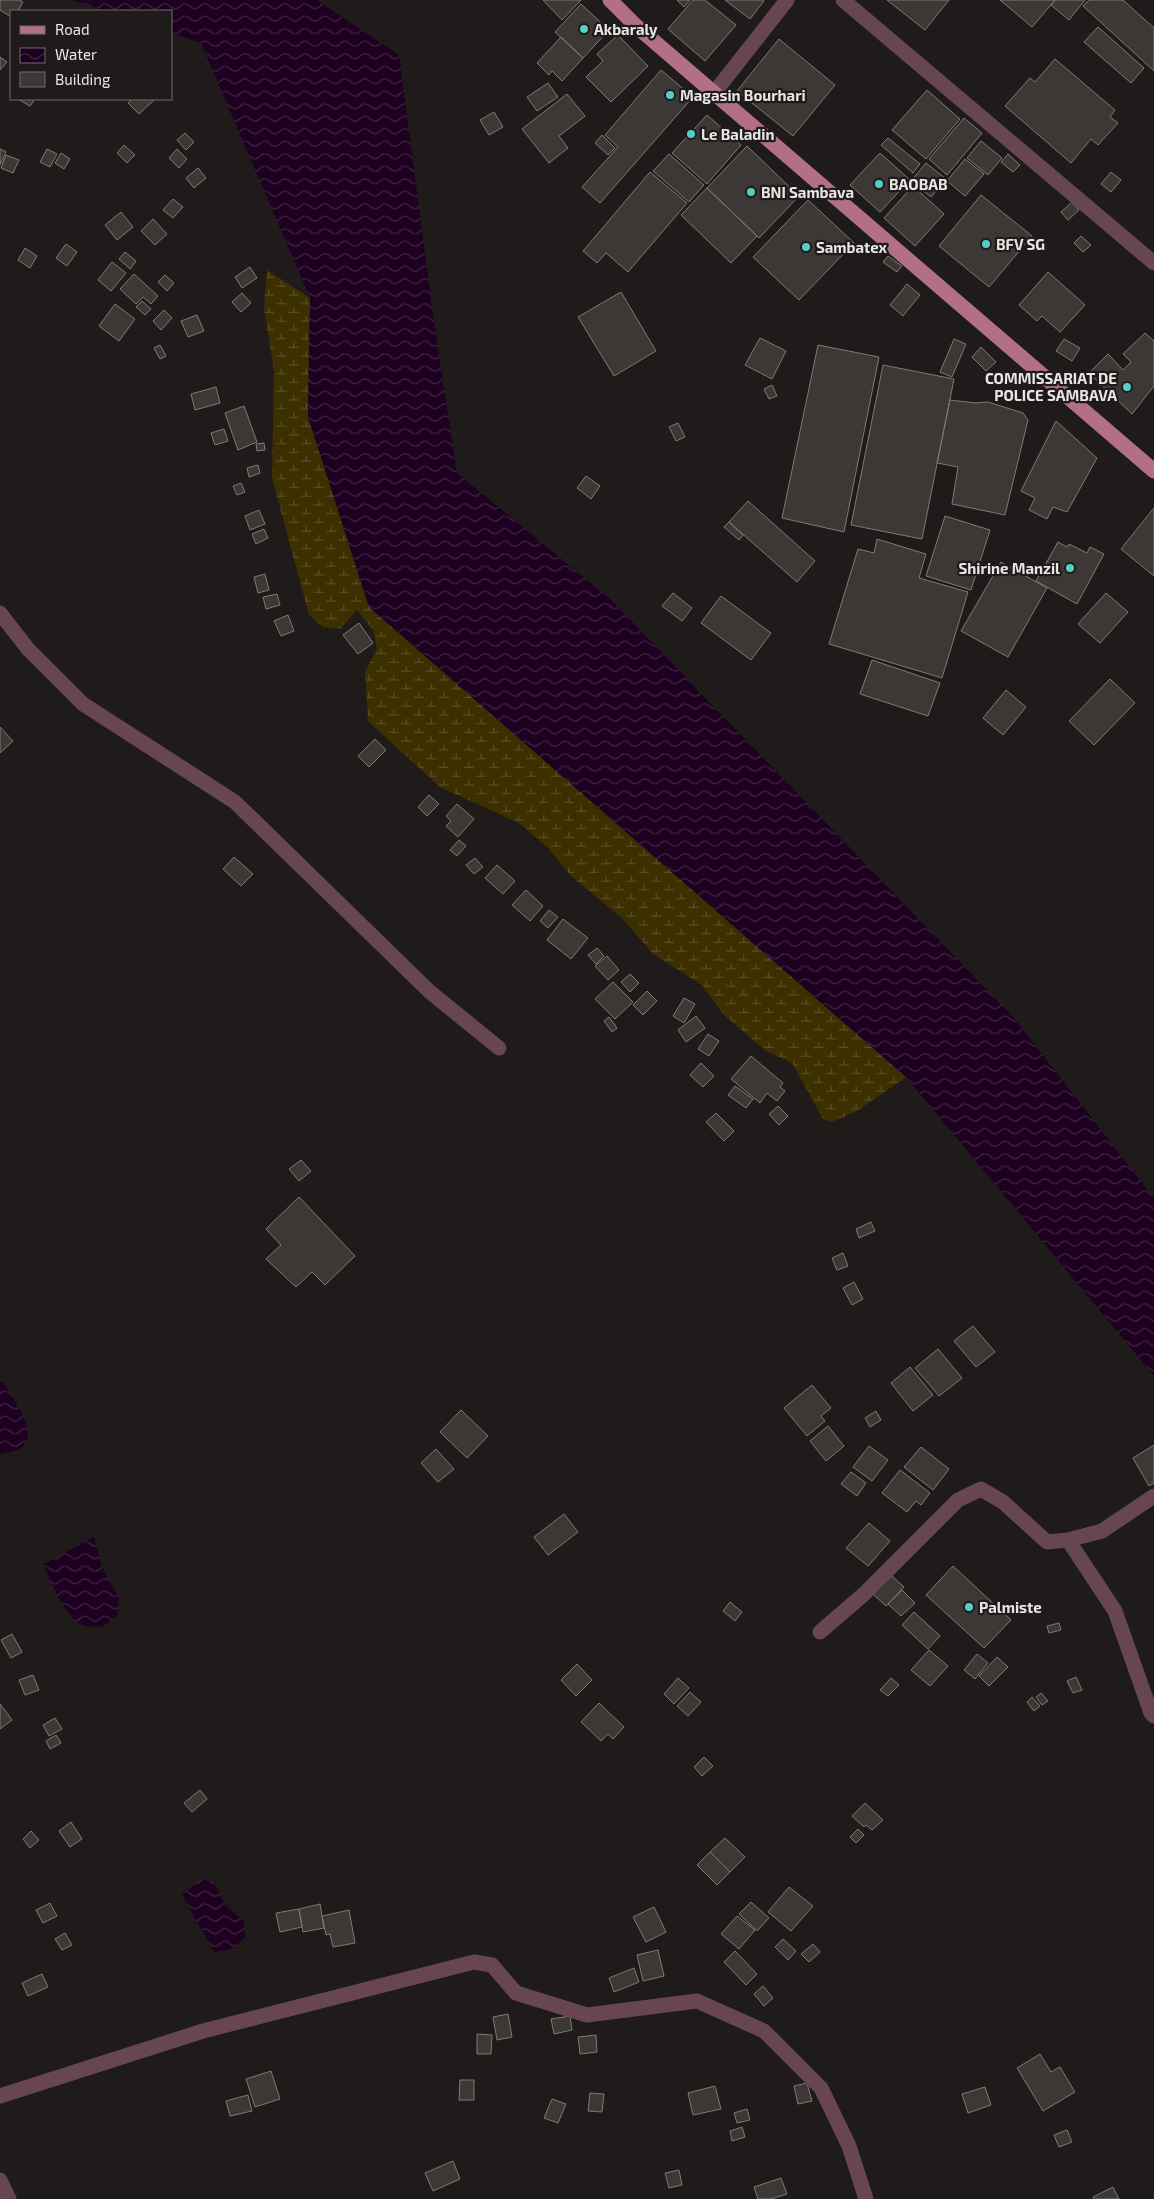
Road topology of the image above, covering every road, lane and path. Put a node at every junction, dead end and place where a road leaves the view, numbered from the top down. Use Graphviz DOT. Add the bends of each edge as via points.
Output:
graph roads {
  1 [pos="610,0"];
  2 [pos="787,0"];
  3 [pos="843,0"];
  4 [pos="714,93"];
  5 [pos="1154,263"];
  6 [pos="1154,471"];
  7 [pos="0,613"];
  8 [pos="499,1048"];
  9 [pos="1154,1496"];
  10 [pos="1068,1540"];
  11 [pos="820,1632"];
  12 [pos="1154,1716"];
  13 [pos="0,2096"];
  14 [pos="0,2180"];
  15 [pos="9,2199"];
  16 [pos="866,2199"];
  1 -- 4 [label="main road"];
  2 -- 4 [label="street"];
  3 -- 5 [label="street"];
  4 -- 6 [label="main road"];
  7 -- 8 [label="street" via="28,650 82,704 235,802 430,992"];
  9 -- 10 [label="street" via="1102,1531"];
  10 -- 11 [label="street" via="1047,1542 1003,1502 981,1489 958,1500 864,1594"];
  10 -- 12 [label="street" via="1116,1611"];
  13 -- 16 [label="street" via="203,2031 474,1962 492,1965 516,1993 587,2015 697,2001 764,2031 821,2088 849,2146"];
  14 -- 15 [label="street"];
}
